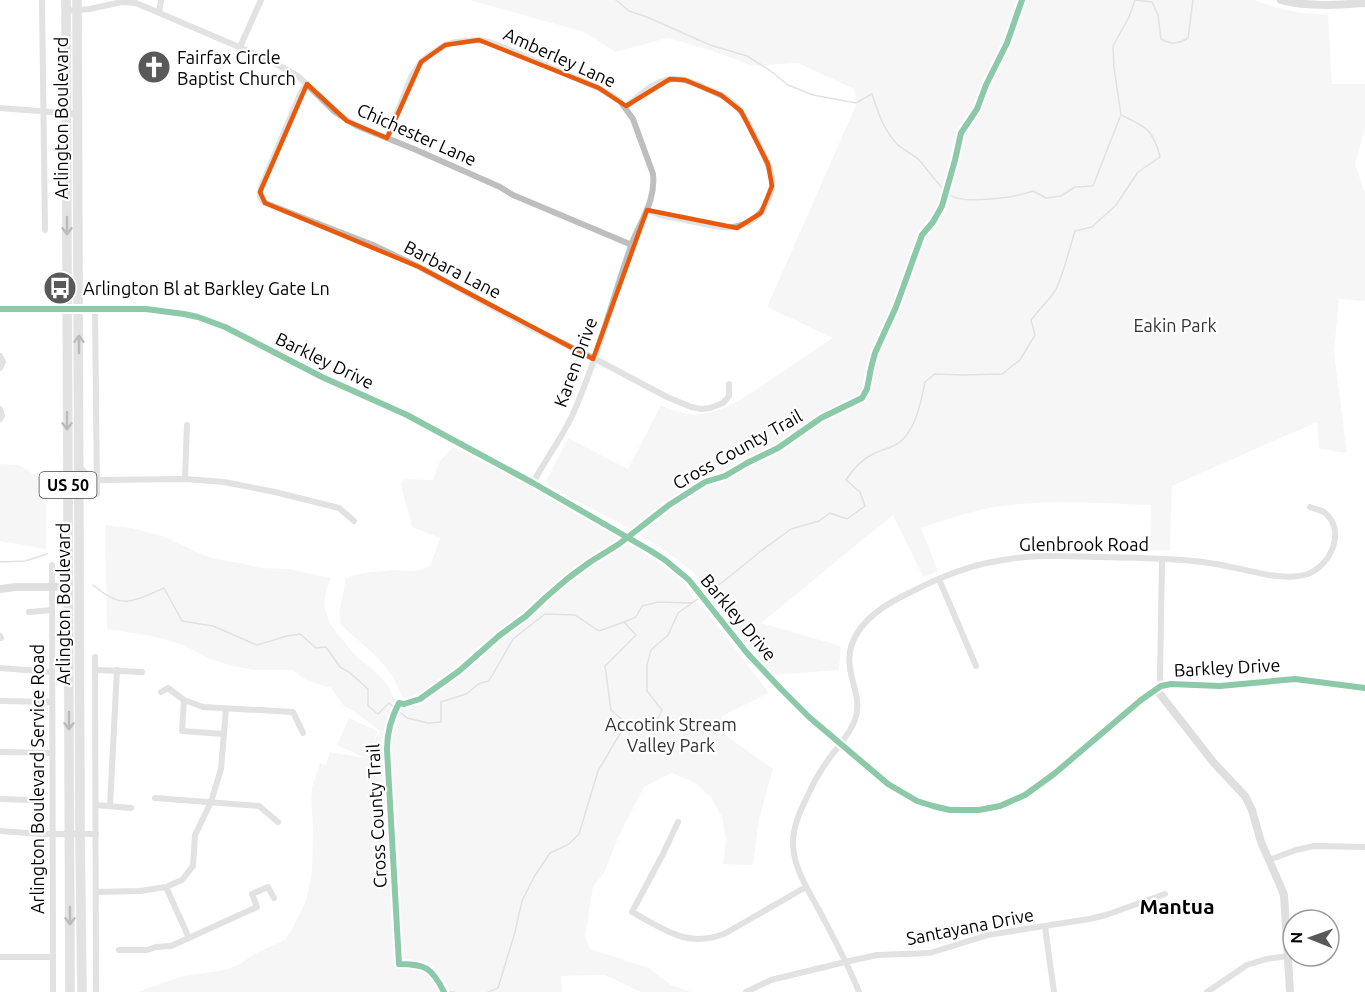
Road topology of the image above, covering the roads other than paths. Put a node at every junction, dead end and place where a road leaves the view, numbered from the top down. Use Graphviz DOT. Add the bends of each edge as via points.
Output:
graph roads {
  1 [pos="42,0"];
  2 [pos="66,0"];
  3 [pos="77,0"];
  4 [pos="161,0"];
  5 [pos="261,0"];
  6 [pos="1281,0"];
  7 [pos="1365,3"];
  8 [pos="77,11"];
  9 [pos="66,12"];
  10 [pos="159,13"];
  11 [pos="240,47"];
  12 [pos="307,84"];
  13 [pos="625,107"];
  14 [pos="0,108"];
  15 [pos="43,111"];
  16 [pos="66,113"];
  17 [pos="77,114"];
  18 [pos="387,138"];
  19 [pos="647,210"];
  20 [pos="45,230"];
  21 [pos="632,245"];
  22 [pos="95,308"];
  23 [pos="0,309"];
  24 [pos="67,309"];
  25 [pos="78,309"];
  26 [pos="0,356"];
  27 [pos="593,359"];
  28 [pos="0,368"];
  29 [pos="729,384"];
  30 [pos="0,410"];
  31 [pos="0,419"];
  32 [pos="187,425"];
  33 [pos="79,469"];
  34 [pos="185,479"];
  35 [pos="97,480"];
  36 [pos="533,483"];
  37 [pos="97,494"];
  38 [pos="1310,507"];
  39 [pos="354,521"];
  40 [pos="1162,559"];
  41 [pos="52,565"];
  42 [pos="939,579"];
  43 [pos="51,587"];
  44 [pos="68,587"];
  45 [pos="0,589"];
  46 [pos="52,610"];
  47 [pos="28,612"];
  48 [pos="95,657"];
  49 [pos="976,666"];
  50 [pos="0,668"];
  51 [pos="96,670"];
  52 [pos="117,670"];
  53 [pos="52,672"];
  54 [pos="142,672"];
  55 [pos="1159,688"];
  56 [pos="1365,688"];
  57 [pos="161,692"];
  58 [pos="184,700"];
  59 [pos="0,701"];
  60 [pos="52,702"];
  61 [pos="226,709"];
  62 [pos="303,733"];
  63 [pos="224,734"];
  64 [pos="840,745"];
  65 [pos="0,752"];
  66 [pos="52,753"];
  67 [pos="155,798"];
  68 [pos="0,799"];
  69 [pos="30,800"];
  70 [pos="211,802"];
  71 [pos="96,805"];
  72 [pos="110,806"];
  73 [pos="132,808"];
  74 [pos="278,822"];
  75 [pos="678,822"];
  76 [pos="0,831"];
  77 [pos="52,834"];
  78 [pos="69,834"];
  79 [pos="80,834"];
  80 [pos="96,834"];
  81 [pos="1365,847"];
  82 [pos="1269,861"];
  83 [pos="166,887"];
  84 [pos="806,887"];
  85 [pos="96,892"];
  86 [pos="1165,894"];
  87 [pos="274,898"];
  88 [pos="1285,908"];
  89 [pos="1045,927"];
  90 [pos="189,938"];
  91 [pos="119,950"];
  92 [pos="0,957"];
  93 [pos="53,957"];
  94 [pos="1281,957"];
  95 [pos="845,962"];
  96 [pos="1289,968"];
  97 [pos="53,992"];
  98 [pos="70,992"];
  99 [pos="82,992"];
  100 [pos="96,992"];
  101 [pos="746,992"];
  102 [pos="859,992"];
  103 [pos="1054,992"];
  104 [pos="1207,992"];
  105 [pos="1290,992"];
  1 -- 15 [label="street"];
  2 -- 9 [label="main road, Arlington Boulevard / US 50"];
  3 -- 8 [label="main road, Arlington Boulevard / US 50"];
  4 -- 10 [label="street"];
  5 -- 11 [label="street"];
  6 -- 7 [label="street" via="1322,5"];
  8 -- 9 [label="street, Chichester Lane"];
  8 -- 10 [label="street, Chichester Lane" via="128,2"];
  8 -- 17 [label="main road, Arlington Boulevard / US 50"];
  9 -- 16 [label="main road, Arlington Boulevard / US 50"];
  10 -- 11 [label="street, Chichester Lane"];
  11 -- 12 [label="street, Chichester Lane"];
  12 -- 18 [label="street, Chichester Lane" via="347,121"];
  12 -- 27 [label="street, Barbara Lane" via="261,187 261,200 419,267"];
  13 -- 18 [label="street, Amberley Lane" via="599,88 516,52 489,42 467,40 445,45 422,62 411,77"];
  13 -- 19 [label="street, Amberley Lane" via="653,174 654,191"];
  13 -- 19 [label="street" via="663,81 678,79 721,95 741,111 772,174 772,189 763,210 740,227 720,227"];
  14 -- 15 [label="street"];
  15 -- 16 [label="street"];
  15 -- 20 [label="street"];
  16 -- 17 [label="street"];
  16 -- 24 [label="main road, Arlington Boulevard / US 50, one-way"];
  17 -- 25 [label="main road, Arlington Boulevard / US 50"];
  18 -- 21 [label="street, Chichester Lane"];
  19 -- 21 [label="street, Amberley Lane"];
  21 -- 27 [label="street, Karen Drive"];
  22 -- 25 [label="street, Barkley Drive"];
  22 -- 35 [label="street"];
  22 -- 36 [label="street, Barkley Drive" via="169,311 211,321 322,378 407,415"];
  23 -- 24 [label="street"];
  24 -- 25 [label="street, Barkley Drive"];
  24 -- 44 [label="main road, Arlington Boulevard / US 50, one-way"];
  33 -- 25 [label="main road, Arlington Boulevard / US 50, one-way"];
  26 -- 28 [label="street"];
  27 -- 29 [label="street, Barbara Lane" via="691,407 710,408 726,401"];
  27 -- 36 [label="street, Karen Drive" via="568,424"];
  30 -- 31 [label="street"];
  32 -- 34 [label="street"];
  33 -- 35 [label="main road"];
  33 -- 79 [label="main road, Arlington Boulevard / US 50"];
  34 -- 35 [label="street"];
  34 -- 39 [label="street" via="224,482 297,497 339,508"];
  35 -- 37 [label="street"];
  36 -- 64 [label="street, Barkley Drive" via="678,570 781,690"];
  38 -- 40 [label="street, Glenbrook Road" via="1331,520 1335,535 1327,559 1308,574 1278,576 1219,564"];
  40 -- 42 [label="street, Glenbrook Road" via="1023,557 978,565"];
  40 -- 55 [label="street"];
  41 -- 43 [label="street, Arlington Boulevard Service Road"];
  42 -- 49 [label="street"];
  42 -- 64 [label="street, Glenbrook Road" via="883,608 857,632 849,663 857,713 850,733"];
  43 -- 44 [label="street"];
  43 -- 45 [label="street"];
  43 -- 46 [label="street, Arlington Boulevard Service Road"];
  44 -- 78 [label="main road, Arlington Boulevard / US 50, one-way"];
  46 -- 47 [label="street"];
  46 -- 53 [label="street, Arlington Boulevard Service Road"];
  48 -- 51 [label="street"];
  50 -- 53 [label="street"];
  51 -- 52 [label="street"];
  51 -- 71 [label="street"];
  52 -- 54 [label="street"];
  52 -- 72 [label="street"];
  53 -- 60 [label="street, Arlington Boulevard Service Road"];
  55 -- 56 [label="street, Barkley Drive" via="1171,684 1228,686 1295,679"];
  55 -- 64 [label="street, Barkley Drive" via="1038,787 988,809 950,810 917,801 888,784"];
  55 -- 82 [label="street" via="1214,763 1245,796"];
  57 -- 58 [label="street" via="168,688"];
  58 -- 61 [label="street"];
  58 -- 63 [label="street" via="182,731"];
  59 -- 60 [label="street"];
  60 -- 66 [label="street, Arlington Boulevard Service Road"];
  61 -- 62 [label="street" via="293,712"];
  61 -- 63 [label="street"];
  63 -- 70 [label="street" via="221,769"];
  64 -- 84 [label="street, Glenbrook Road" via="814,782 795,827 794,853"];
  65 -- 66 [label="street"];
  66 -- 77 [label="street, Arlington Boulevard Service Road"];
  67 -- 70 [label="street"];
  68 -- 69 [label="street"];
  70 -- 74 [label="street" via="259,806"];
  70 -- 83 [label="street" via="195,835 194,866 182,880"];
  71 -- 72 [label="street"];
  71 -- 80 [label="street"];
  72 -- 73 [label="street"];
  75 -- 84 [label="street" via="632,912 663,929 693,940 715,938"];
  76 -- 77 [label="street"];
  77 -- 78 [label="street"];
  77 -- 93 [label="street, Arlington Boulevard Service Road"];
  78 -- 79 [label="street"];
  78 -- 98 [label="main road, Arlington Boulevard / US 50, one-way"];
  79 -- 80 [label="street"];
  79 -- 99 [label="main road, Arlington Boulevard / US 50"];
  80 -- 85 [label="street"];
  81 -- 82 [label="street" via="1314,846"];
  82 -- 88 [label="street" via="1284,896"];
  83 -- 85 [label="street"];
  83 -- 90 [label="street"];
  84 -- 95 [label="street, Glenbrook Road"];
  85 -- 100 [label="street"];
  86 -- 89 [label="street, Santayana Drive" via="1106,915"];
  87 -- 90 [label="street" via="268,887 252,894 257,907"];
  89 -- 95 [label="street, Santayana Drive" via="988,934 930,952"];
  89 -- 103 [label="street"];
  90 -- 91 [label="street" via="147,950"];
  92 -- 93 [label="street"];
  93 -- 97 [label="street, Arlington Boulevard Service Road"];
  94 -- 104 [label="street" via="1247,965"];
  95 -- 101 [label="street, Santayana Drive" via="771,980"];
  95 -- 102 [label="street, Glenbrook Road"];
  96 -- 105 [label="street"];
}
